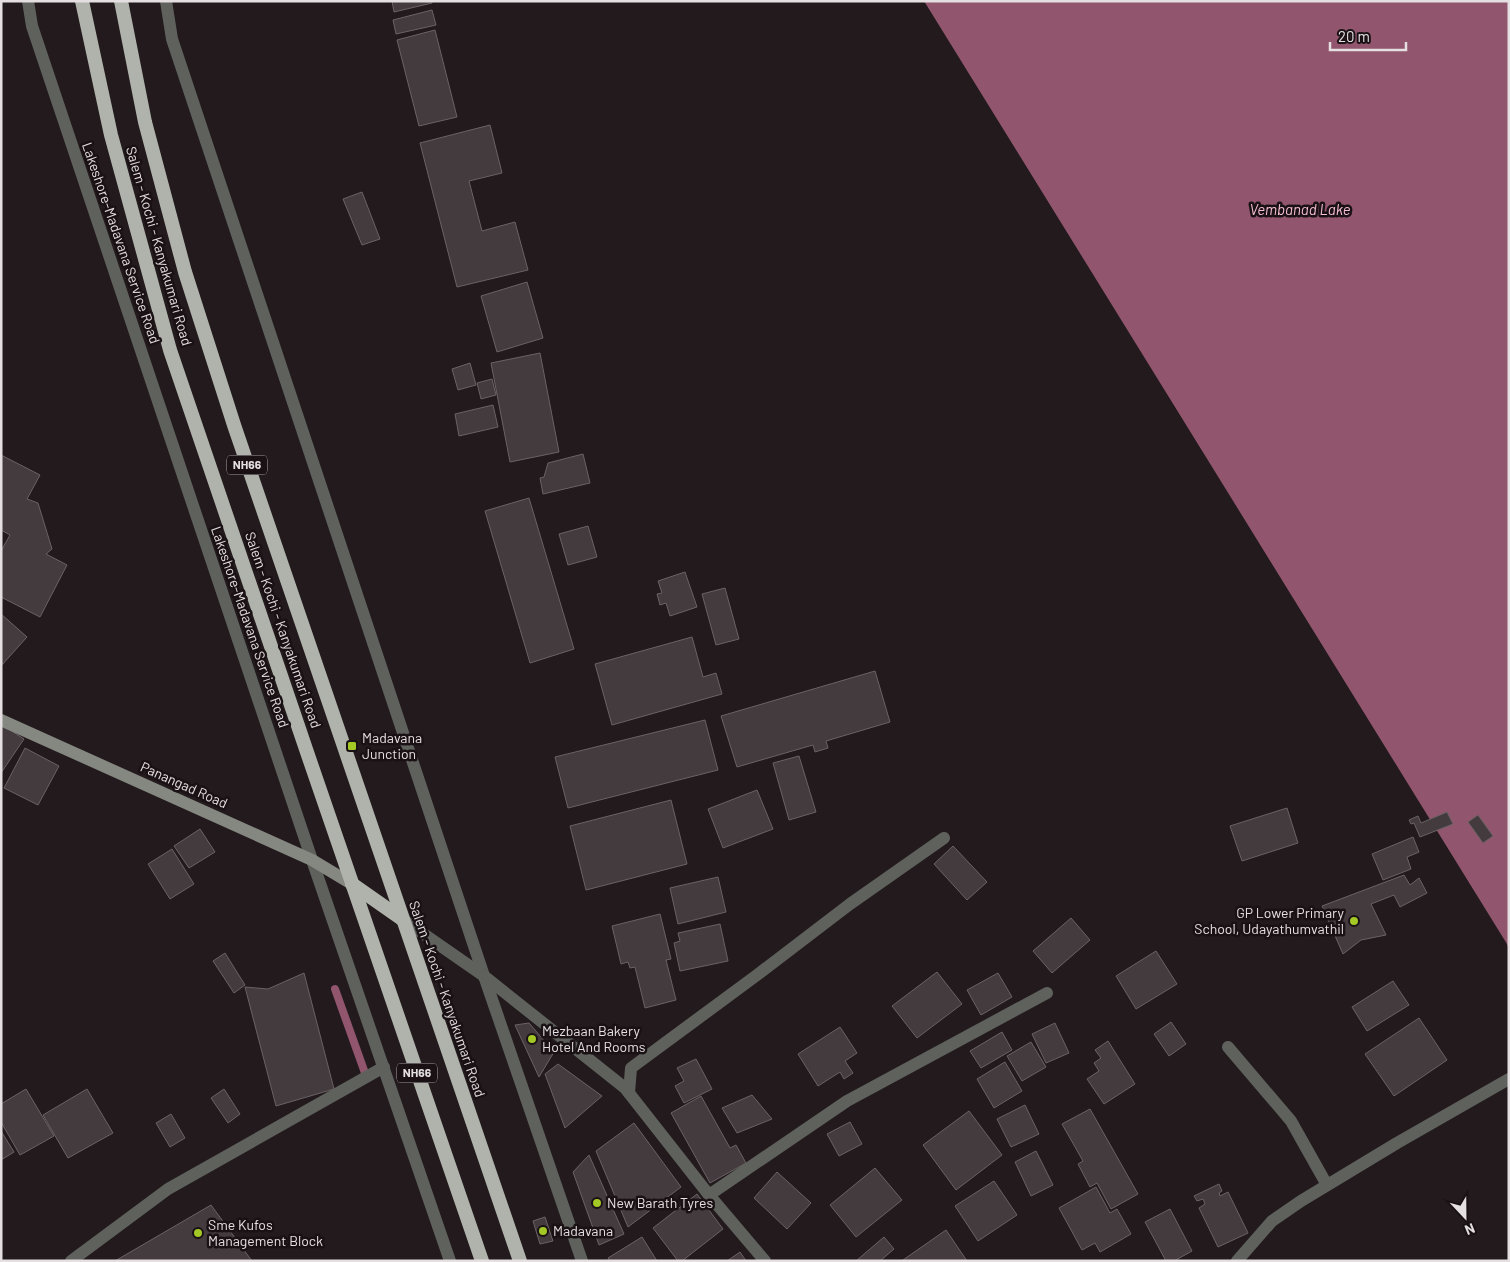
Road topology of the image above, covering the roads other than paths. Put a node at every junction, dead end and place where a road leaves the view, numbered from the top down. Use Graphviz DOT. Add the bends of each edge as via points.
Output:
graph roads {
  1 [pos="28,1"];
  2 [pos="82,1"];
  3 [pos="121,1"];
  4 [pos="166,1"];
  5 [pos="1,720"];
  6 [pos="944,838"];
  7 [pos="312,860"];
  8 [pos="352,884"];
  9 [pos="402,919"];
  10 [pos="484,976"];
  11 [pos="1047,992"];
  12 [pos="1228,1047"];
  13 [pos="384,1067"];
  14 [pos="1509,1079"];
  15 [pos="629,1094"];
  16 [pos="1328,1185"];
  17 [pos="708,1195"];
  18 [pos="71,1261"];
  19 [pos="450,1261"];
  20 [pos="482,1261"];
  21 [pos="520,1261"];
  22 [pos="582,1261"];
  23 [pos="764,1261"];
  24 [pos="1237,1261"];
  1 -- 7 [label="street, Lakeshore-Madavana Service Road" via="32,26"];
  2 -- 8 [label="highway, Salem - Kochi - Kanyakumari Road / NH66" via="110,135 170,350"];
  3 -- 9 [label="highway, Salem - Kochi - Kanyakumari Road / NH66" via="145,122 185,272"];
  4 -- 10 [label="street" via="172,39"];
  5 -- 7 [label="main road, Panangad Road"];
  6 -- 15 [label="street" via="630,1068"];
  7 -- 8 [label="main road, Panangad Road"];
  7 -- 13 [label="street, Lakeshore-Madavana Service Road"];
  8 -- 9 [label="highway"];
  8 -- 20 [label="highway, Salem - Kochi - Kanyakumari Road / NH66"];
  9 -- 10 [label="street"];
  9 -- 21 [label="highway, Salem - Kochi - Kanyakumari Road / NH66"];
  10 -- 15 [label="street"];
  10 -- 22 [label="street"];
  11 -- 17 [label="street" via="848,1101"];
  12 -- 16 [label="street" via="1291,1121"];
  13 -- 18 [label="street" via="168,1189"];
  13 -- 19 [label="street, Lakeshore-Madavana Service Road"];
  14 -- 16 [label="street"];
  15 -- 17 [label="street"];
  16 -- 24 [label="street" via="1272,1222"];
  17 -- 23 [label="street"];
}
